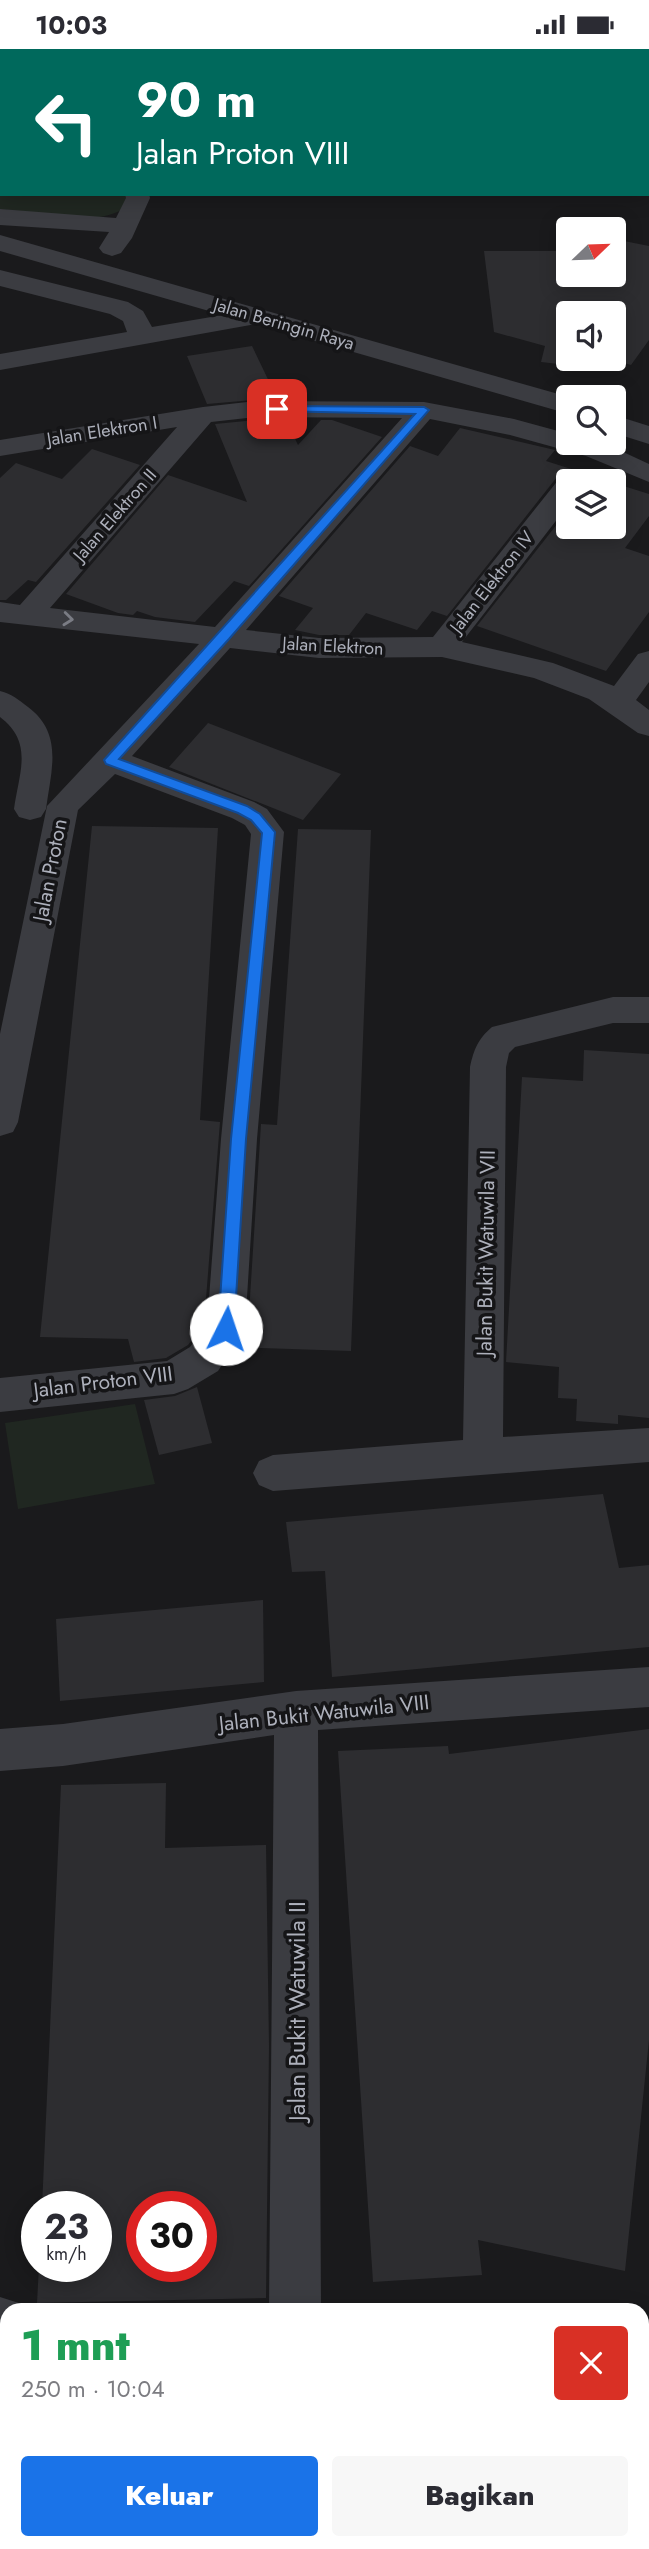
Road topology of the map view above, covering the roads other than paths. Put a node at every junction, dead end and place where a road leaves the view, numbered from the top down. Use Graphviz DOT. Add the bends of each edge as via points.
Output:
graph roads {
  1 [pos="137,196"];
  2 [pos="0,217"];
  3 [pos="125,226"];
  4 [pos="0,243"];
  5 [pos="95,269"];
  6 [pos="0,278"];
  7 [pos="259,317"];
  8 [pos="143,337"];
  9 [pos="0,362"];
  10 [pos="556,402"];
  11 [pos="424,410"];
  12 [pos="204,415"];
  13 [pos="626,427"];
  14 [pos="649,436"];
  15 [pos="556,439"];
  16 [pos="0,448"];
  17 [pos="602,455"];
  18 [pos="649,474"];
  19 [pos="556,501"];
  20 [pos="13,613"];
  21 [pos="218,643"];
  22 [pos="442,647"];
  23 [pos="649,661"];
  24 [pos="0,701"];
  25 [pos="618,702"];
  26 [pos="649,726"];
  27 [pos="110,760"];
  28 [pos="63,806"];
  29 [pos="15,809"];
  30 [pos="14,978"];
  31 [pos="649,1010"];
  32 [pos="0,1122"];
  33 [pos="0,1395"];
  34 [pos="649,1445"];
  35 [pos="483,1456"];
  36 [pos="273,1473"];
  37 [pos="649,1687"];
  38 [pos="296,1711"];
  39 [pos="0,1751"];
  40 [pos="295,2303"];
  1 -- 3 [label="street"];
  2 -- 3 [label="street"];
  3 -- 5 [label="street"];
  4 -- 5 [label="street, Jalan Beringin Raya"];
  5 -- 7 [label="street, Jalan Beringin Raya"];
  6 -- 8 [label="street" via="119,308 134,317"];
  7 -- 8 [label="street"];
  7 -- 10 [label="street, Jalan Beringin Raya"];
  8 -- 9 [label="street"];
  11 -- 12 [label="street" via="257,409"];
  11 -- 15 [label="street"];
  11 -- 21 [label="street, Jalan Proton"];
  12 -- 16 [label="street, Jalan Elektron I"];
  12 -- 20 [label="street, Jalan Elektron II"];
  13 -- 14 [label="street"];
  17 -- 18 [label="street"];
  19 -- 22 [label="street, Jalan Elektron IV"];
  20 -- 21 [label="street, Jalan Elektron, one-way"];
  21 -- 22 [label="street, Jalan Elektron"];
  21 -- 27 [label="street, Jalan Proton"];
  22 -- 25 [label="street, Jalan Elektron" via="542,670"];
  23 -- 25 [label="street"];
  24 -- 29 [label="street" via="30,724 38,751"];
  25 -- 26 [label="street, Jalan Elektron"];
  27 -- 28 [label="street, Jalan Proton"];
  27 -- 33 [label="street, Jalan Proton VIII" via="243,810 268,832 226,1329 204,1359 174,1377"];
  28 -- 29 [label="street"];
  28 -- 30 [label="street, Jalan Proton"];
  30 -- 32 [label="street, Jalan Proton"];
  31 -- 35 [label="street, Jalan Bukit Watuwila VII" via="576,1017 504,1036 492,1047 488,1067"];
  34 -- 35 [label="street"];
  35 -- 36 [label="street"];
  37 -- 38 [label="street, Jalan Bukit Watuwila VIII"];
  38 -- 39 [label="street, Jalan Bukit Watuwila VIII"];
  38 -- 40 [label="street, Jalan Bukit Watuwila II"];
}
